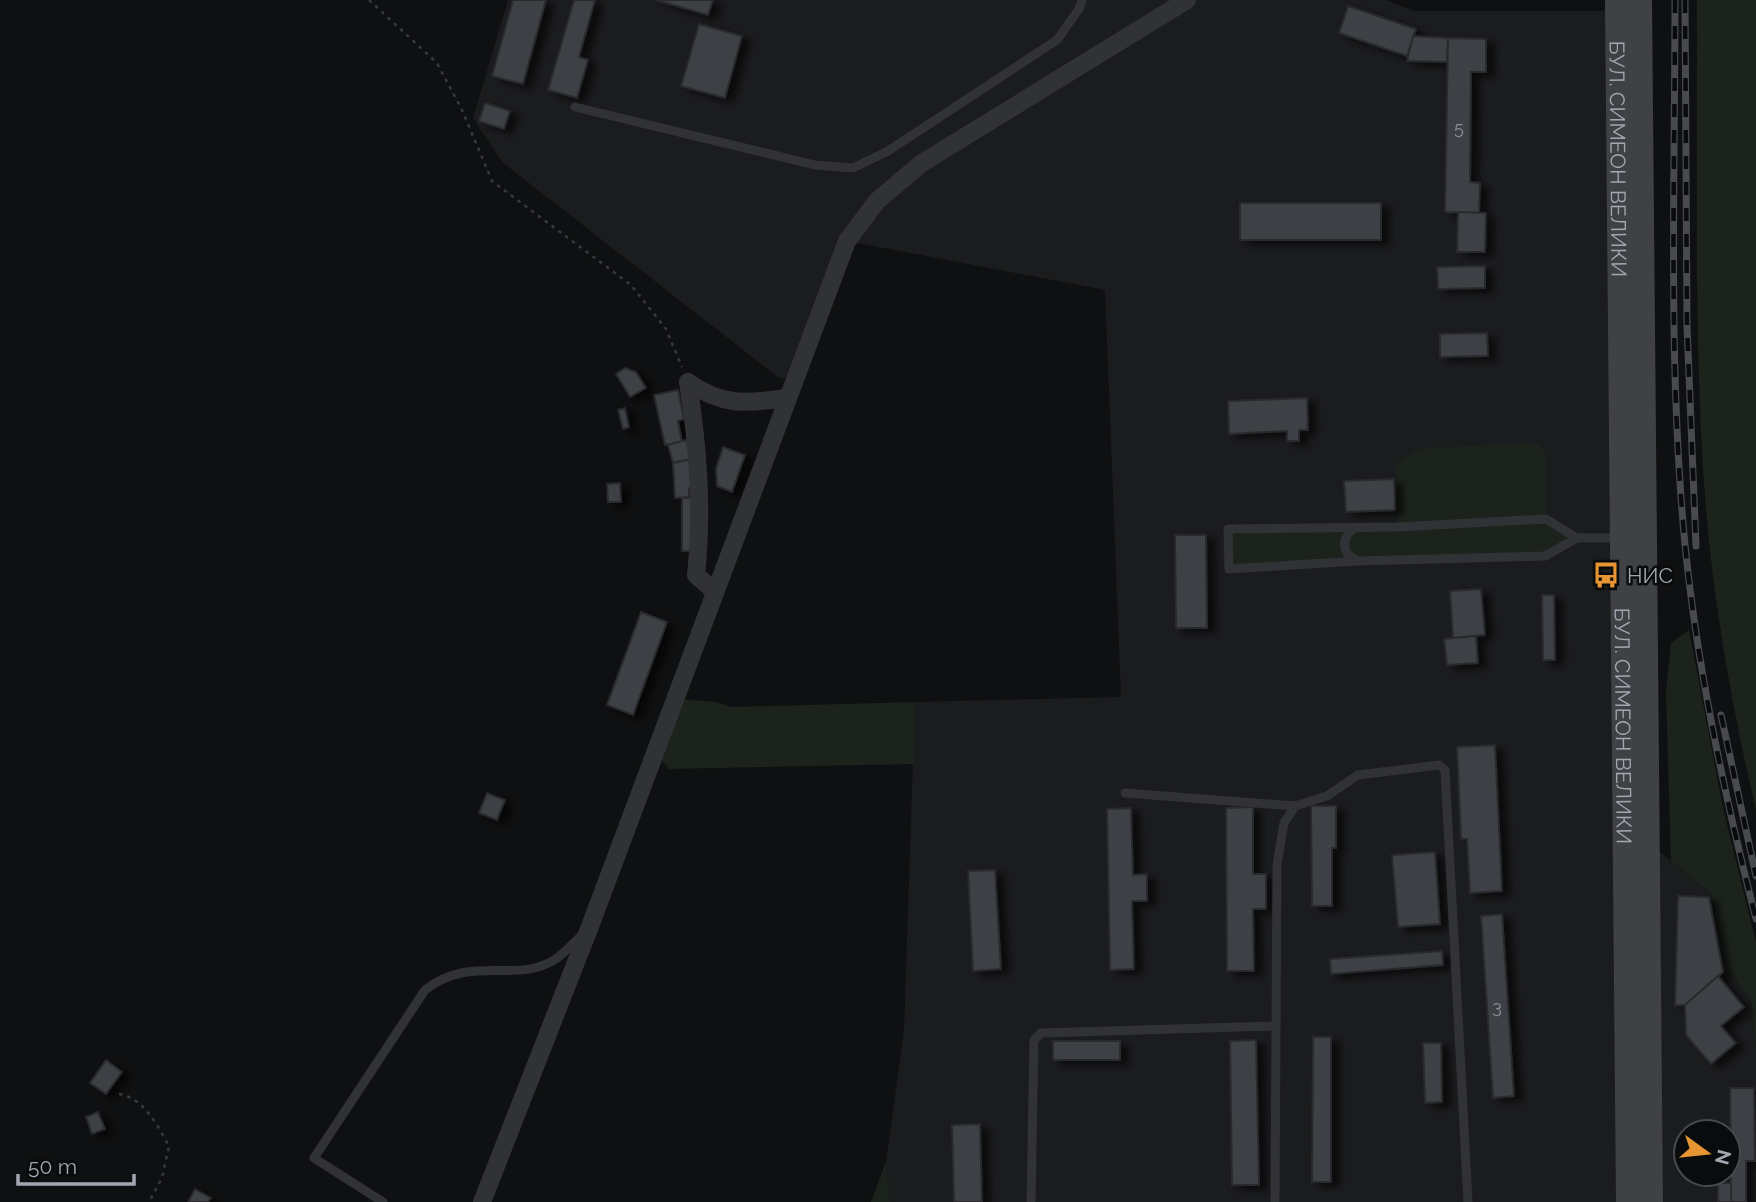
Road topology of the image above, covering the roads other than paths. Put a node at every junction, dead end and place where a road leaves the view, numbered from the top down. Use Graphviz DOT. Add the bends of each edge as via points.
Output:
graph roads {
  1 [pos="1082,0"];
  2 [pos="1187,0"];
  3 [pos="1617,0"];
  4 [pos="1640,0"];
  5 [pos="575,107"];
  6 [pos="786,398"];
  7 [pos="1357,527"];
  8 [pos="1577,538"];
  9 [pos="1632,538"];
  10 [pos="1358,561"];
  11 [pos="714,591"];
  12 [pos="1125,793"];
  13 [pos="1295,806"];
  14 [pos="589,929"];
  15 [pos="1275,1026"];
  16 [pos="383,1202"];
  17 [pos="482,1202"];
  18 [pos="1031,1202"];
  19 [pos="1275,1202"];
  20 [pos="1468,1202"];
  21 [pos="1628,1202"];
  22 [pos="1651,1202"];
  1 -- 5 [label="lane" via="1057,40 888,151 853,168 815,165"];
  2 -- 6 [label="street" via="922,163 877,201 847,241"];
  3 -- 9 [label="main road, БУЛ. СИМЕОН ВЕЛИКИ"];
  4 -- 9 [label="main road, БУЛ. СИМЕОН ВЕЛИКИ"];
  6 -- 11 [label="street"];
  6 -- 11 [label="street" via="751,403 724,400 707,396 688,382 698,449 701,532 696,575"];
  7 -- 8 [label="lane" via="1546,519"];
  7 -- 10 [label="lane" via="1344,544 1349,556"];
  7 -- 10 [label="lane" via="1228,529 1228,569"];
  8 -- 9 [label="lane"];
  8 -- 10 [label="lane" via="1545,556"];
  9 -- 21 [label="main road, БУЛ. СИМЕОН ВЕЛИКИ"];
  9 -- 22 [label="main road, БУЛ. СИМЕОН ВЕЛИКИ"];
  11 -- 14 [label="street"];
  12 -- 13 [label="lane"];
  13 -- 15 [label="lane" via="1284,823 1277,864"];
  13 -- 20 [label="lane" via="1327,796 1358,775 1439,765 1445,770"];
  14 -- 16 [label="lane" via="553,960 532,968 464,971 440,978 425,990 314,1158"];
  14 -- 17 [label="street"];
  15 -- 18 [label="lane" via="1041,1033 1034,1041"];
  15 -- 19 [label="lane"];
}
